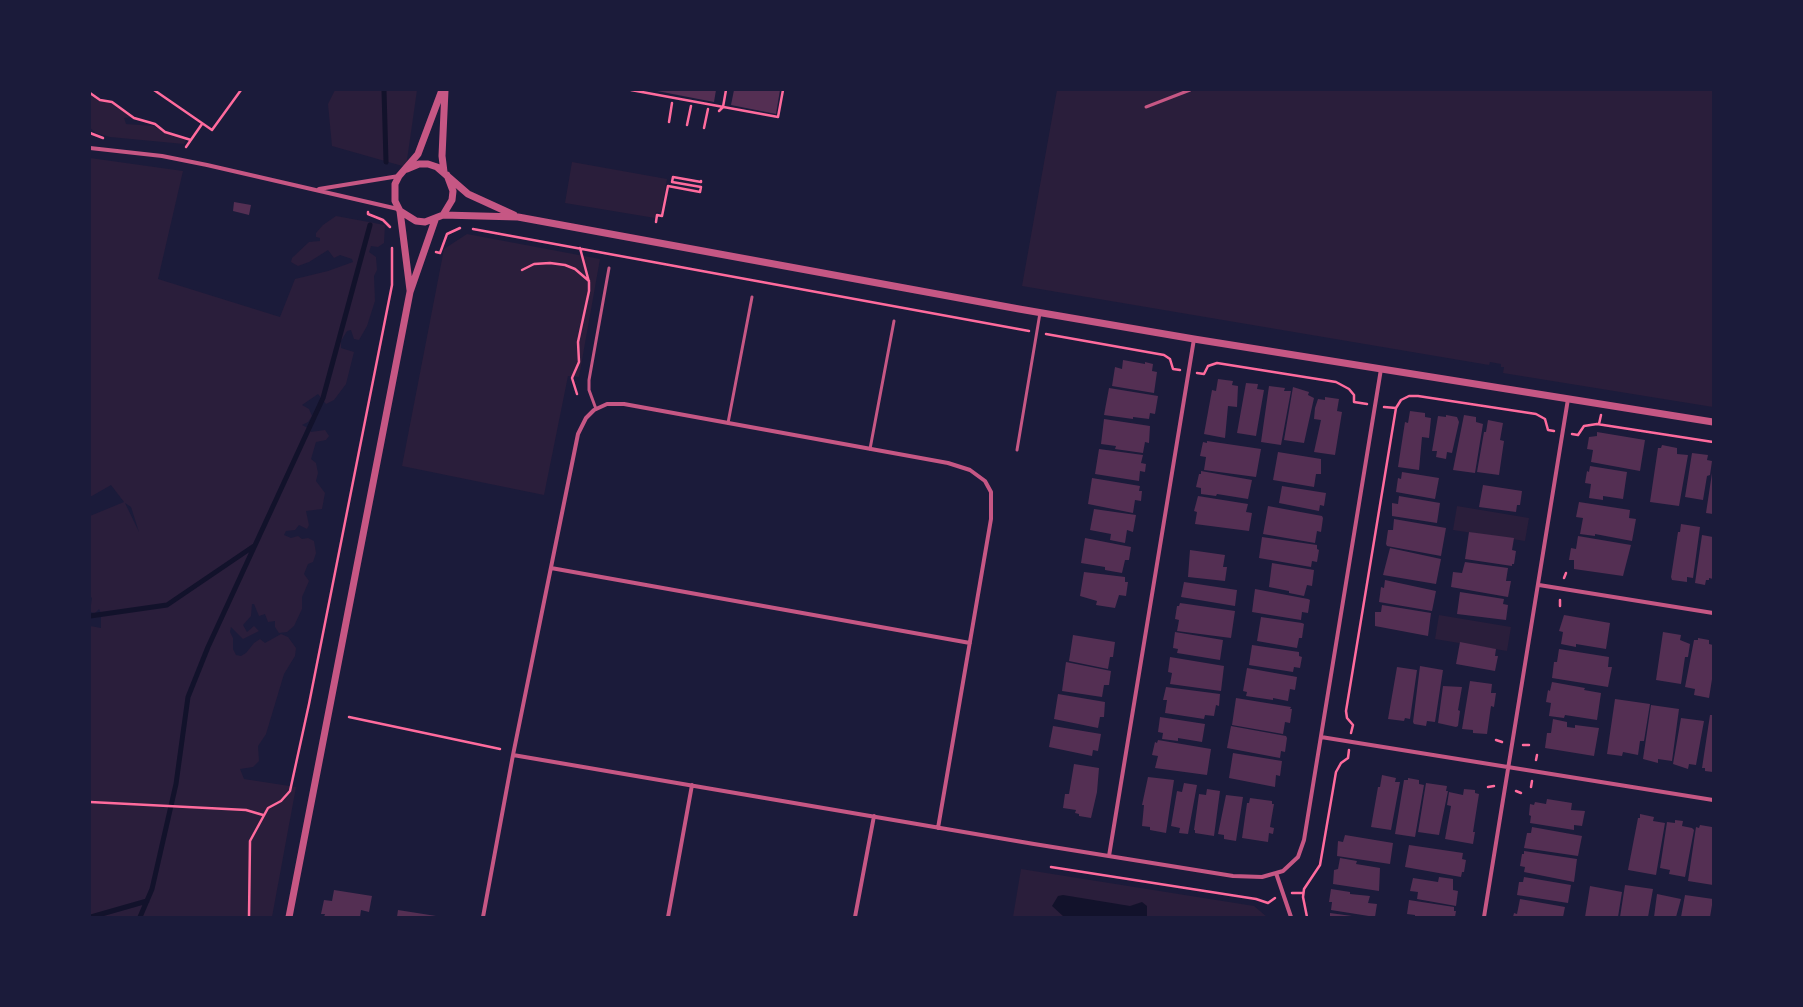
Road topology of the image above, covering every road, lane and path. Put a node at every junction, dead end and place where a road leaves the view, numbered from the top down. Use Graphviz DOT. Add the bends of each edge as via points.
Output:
graph roads {
  1 [pos="154,90"];
  2 [pos="241,90"];
  3 [pos="442,90"];
  4 [pos="445,90"];
  5 [pos="632,90"];
  6 [pos="726,90"];
  7 [pos="783,90"];
  8 [pos="1190,90"];
  9 [pos="90,93"];
  10 [pos="672,103"];
  11 [pos="691,106"];
  12 [pos="723,107"];
  13 [pos="1146,107"];
  14 [pos="708,109"];
  15 [pos="719,111"];
  16 [pos="669,122"];
  17 [pos="202,124"];
  18 [pos="687,125"];
  19 [pos="704,128"];
  20 [pos="90,133"];
  21 [pos="108,140"];
  22 [pos="191,140"];
  23 [pos="186,147"];
  24 [pos="90,148"];
  25 [pos="401,174"];
  26 [pos="445,174"];
  27 [pos="702,181"];
  28 [pos="317,190"];
  29 [pos="369,208"];
  30 [pos="400,210"];
  31 [pos="443,215"];
  32 [pos="518,216"];
  33 [pos="435,220"];
  34 [pos="656,222"];
  35 [pos="390,232"];
  36 [pos="392,244"];
  37 [pos="580,248"];
  38 [pos="440,253"];
  39 [pos="609,268"];
  40 [pos="522,270"];
  41 [pos="589,282"];
  42 [pos="410,292"];
  43 [pos="752,297"];
  44 [pos="1040,312"];
  45 [pos="894,320"];
  46 [pos="1036,332"];
  47 [pos="1194,339"];
  48 [pos="1381,369"];
  49 [pos="1180,370"];
  50 [pos="1198,373"];
  51 [pos="577,394"];
  52 [pos="1568,399"];
  53 [pos="1360,403"];
  54 [pos="1391,408"];
  55 [pos="1396,408"];
  56 [pos="596,409"];
  57 [pos="1713,422"];
  58 [pos="728,423"];
  59 [pos="1554,431"];
  60 [pos="1573,434"];
  61 [pos="1713,442"];
  62 [pos="870,449"];
  63 [pos="1016,450"];
  64 [pos="551,568"];
  65 [pos="1566,573"];
  66 [pos="1564,578"];
  67 [pos="1539,585"];
  68 [pos="1560,600"];
  69 [pos="1560,606"];
  70 [pos="1713,613"];
  71 [pos="970,643"];
  72 [pos="349,717"];
  73 [pos="1351,731"];
  74 [pos="1321,737"];
  75 [pos="1496,740"];
  76 [pos="1502,742"];
  77 [pos="1529,745"];
  78 [pos="1523,746"];
  79 [pos="500,749"];
  80 [pos="1348,752"];
  81 [pos="513,755"];
  82 [pos="1537,755"];
  83 [pos="1536,760"];
  84 [pos="1508,767"];
  85 [pos="1532,781"];
  86 [pos="692,785"];
  87 [pos="1494,786"];
  88 [pos="1488,787"];
  89 [pos="1531,787"];
  90 [pos="1516,791"];
  91 [pos="1521,793"];
  92 [pos="1713,800"];
  93 [pos="90,802"];
  94 [pos="263,815"];
  95 [pos="874,816"];
  96 [pos="938,828"];
  97 [pos="1109,856"];
  98 [pos="1051,867"];
  99 [pos="1276,873"];
  100 [pos="1296,892"];
  101 [pos="1303,893"];
  102 [pos="1273,898"];
  103 [pos="249,917"];
  104 [pos="289,917"];
  105 [pos="483,917"];
  106 [pos="668,917"];
  107 [pos="855,917"];
  108 [pos="1291,917"];
  109 [pos="1307,917"];
  110 [pos="1484,917"];
  1 -- 17 [label="path"];
  2 -- 17 [label="path" via="212,130"];
  3 -- 25 [label="street" via="418,154"];
  4 -- 26 [label="street" via="442,156"];
  5 -- 12 [label="path"];
  6 -- 12 [label="path"];
  7 -- 12 [label="path" via="778,117"];
  8 -- 13 [label="lane"];
  9 -- 22 [label="path" via="100,100 112,102 134,118"];
  10 -- 16 [label="path"];
  11 -- 18 [label="path"];
  12 -- 15 [label="path"];
  14 -- 19 [label="path"];
  17 -- 22 [label="path"];
  20 -- 21 [label="path"];
  22 -- 23 [label="path"];
  24 -- 28 [label="street" via="162,156"];
  25 -- 26 [label="street" via="410,166 428,164"];
  25 -- 28 [label="street"];
  25 -- 30 [label="street" via="394,192"];
  26 -- 31 [label="street" via="453,191 452,200"];
  26 -- 32 [label="street" via="468,194"];
  27 -- 34 [label="path" via="673,177 672,182 701,187 700,192 668,186 662,216 657,215"];
  28 -- 30 [label="street"];
  29 -- 35 [label="path" via="368,214 383,220 389,225"];
  30 -- 33 [label="street" via="416,221"];
  30 -- 42 [label="street"];
  31 -- 32 [label="street"];
  31 -- 33 [label="street"];
  32 -- 44 [label="street"];
  33 -- 42 [label="street"];
  36 -- 94 [label="path" via="392,285 290,791 282,802 268,808"];
  37 -- 38 [label="path" via="461,228 447,234"];
  37 -- 41 [label="path"];
  37 -- 46 [label="path"];
  39 -- 56 [label="lane" via="589,380 589,390"];
  40 -- 41 [label="path" via="534,264 565,265 575,269"];
  41 -- 51 [label="path" via="578,342 579,362 572,378"];
  42 -- 104 [label="street"];
  43 -- 58 [label="lane"];
  44 -- 46 [label="lane"];
  44 -- 47 [label="street"];
  45 -- 62 [label="lane"];
  46 -- 49 [label="path" via="1164,355 1170,359 1174,369"];
  46 -- 63 [label="lane"];
  47 -- 48 [label="street"];
  47 -- 97 [label="street"];
  48 -- 52 [label="street"];
  48 -- 74 [label="street"];
  50 -- 53 [label="path" via="1204,374 1208,366 1217,363 1336,382 1346,386 1352,392 1354,402"];
  52 -- 57 [label="street"];
  52 -- 67 [label="street"];
  54 -- 55 [label="path"];
  55 -- 59 [label="path" via="1401,400 1409,396 1418,396 1536,414 1545,419 1548,430"];
  55 -- 73 [label="path" via="1346,711 1347,718 1353,725"];
  56 -- 58 [label="street" via="607,404 624,404"];
  56 -- 64 [label="street" via="586,418 578,434"];
  58 -- 62 [label="street"];
  60 -- 61 [label="path" via="1578,435 1584,426 1597,424"];
  62 -- 71 [label="street" via="948,463 970,470 985,481 991,492 991,519"];
  64 -- 71 [label="street"];
  64 -- 81 [label="street"];
  65 -- 66 [label="path"];
  67 -- 70 [label="street"];
  67 -- 84 [label="street"];
  68 -- 69 [label="path"];
  71 -- 96 [label="street"];
  72 -- 79 [label="path"];
  74 -- 84 [label="street"];
  74 -- 99 [label="street" via="1302,846 1294,863"];
  75 -- 76 [label="path"];
  77 -- 78 [label="path"];
  80 -- 101 [label="path" via="1348,758 1341,763 1336,772 1320,865"];
  81 -- 86 [label="street"];
  81 -- 105 [label="street"];
  82 -- 83 [label="path"];
  84 -- 92 [label="street"];
  84 -- 110 [label="street"];
  85 -- 89 [label="path"];
  86 -- 95 [label="street"];
  86 -- 106 [label="street"];
  87 -- 88 [label="path"];
  90 -- 91 [label="path"];
  93 -- 94 [label="path" via="246,810"];
  94 -- 103 [label="path" via="250,841"];
  95 -- 96 [label="street"];
  95 -- 107 [label="street"];
  96 -- 97 [label="street"];
  97 -- 99 [label="street" via="1233,876 1256,877"];
  98 -- 102 [label="path" via="1268,903"];
  99 -- 108 [label="street"];
  100 -- 101 [label="path"];
  101 -- 109 [label="path"];
}
